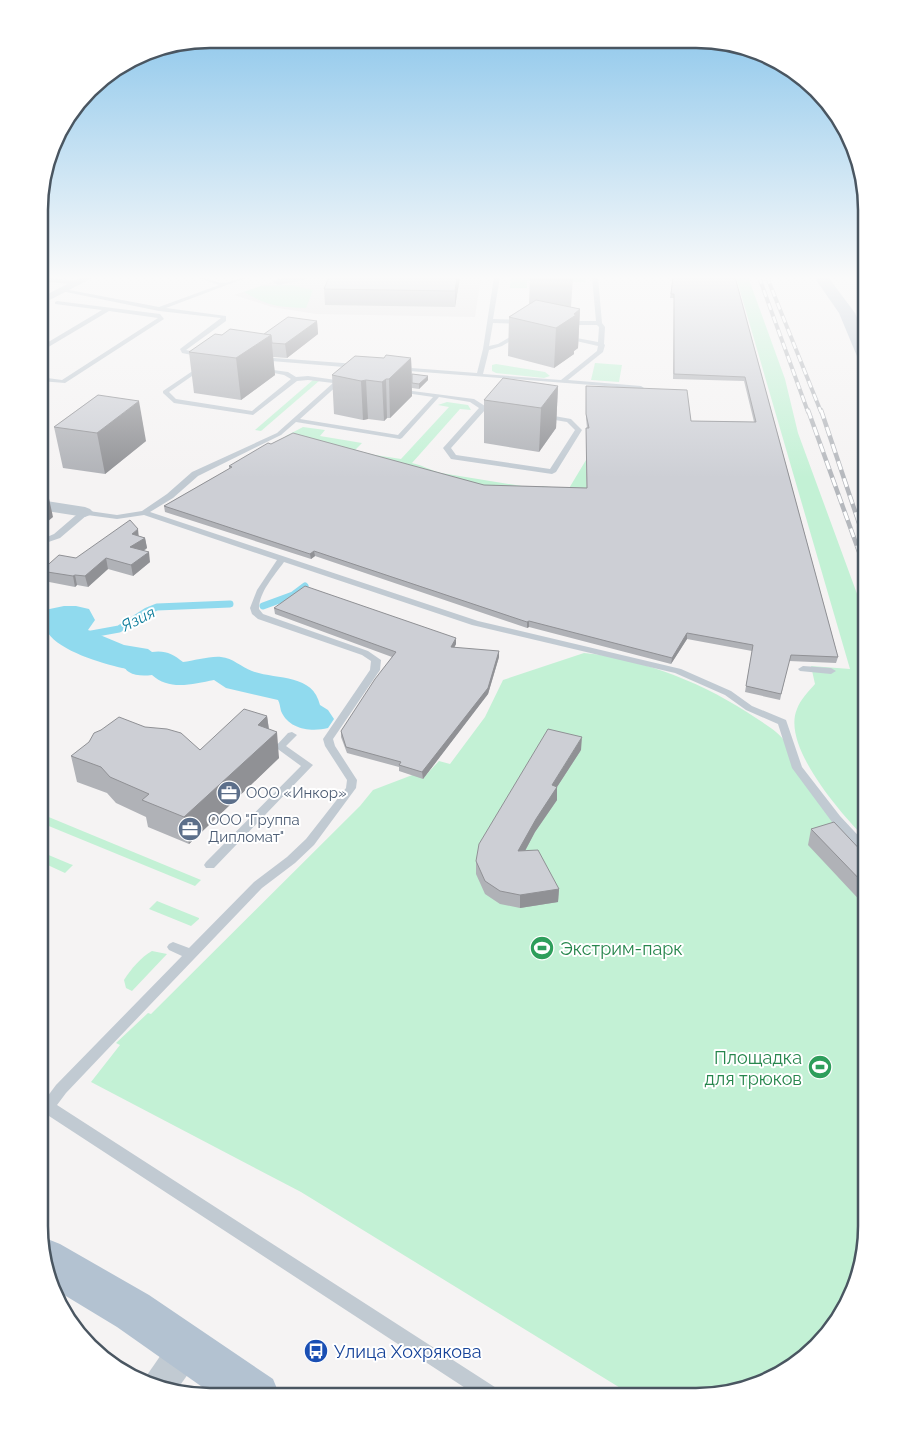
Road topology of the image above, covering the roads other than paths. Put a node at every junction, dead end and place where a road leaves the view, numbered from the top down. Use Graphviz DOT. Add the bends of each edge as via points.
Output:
graph roads {
  1 [pos="122,344"];
  2 [pos="189,344"];
  3 [pos="487,344"];
  4 [pos="501,344"];
  5 [pos="597,344"];
  6 [pos="602,345"];
  7 [pos="486,349"];
  8 [pos="208,355"];
  9 [pos="258,358"];
  10 [pos="206,366"];
  11 [pos="356,366"];
  12 [pos="365,366"];
  13 [pos="249,367"];
  14 [pos="392,369"];
  15 [pos="479,376"];
  16 [pos="296,379"];
  17 [pos="48,380"];
  18 [pos="338,382"];
  19 [pos="562,382"];
  20 [pos="356,384"];
  21 [pos="641,388"];
  22 [pos="393,389"];
  23 [pos="438,395"];
  24 [pos="483,408"];
  25 [pos="502,410"];
  26 [pos="531,414"];
  27 [pos="294,420"];
  28 [pos="48,506"];
  29 [pos="85,512"];
  30 [pos="144,513"];
  31 [pos="48,540"];
  32 [pos="282,559"];
  33 [pos="803,669"];
  34 [pos="831,671"];
  35 [pos="292,735"];
  36 [pos="858,842"];
  37 [pos="210,865"];
  38 [pos="173,947"];
  39 [pos="190,954"];
  40 [pos="48,1107"];
  41 [pos="48,1115"];
  42 [pos="52,1263"];
  43 [pos="186,1348"];
  44 [pos="162,1381"];
  45 [pos="244,1388"];
  46 [pos="481,1388"];
  1 -- 17 [label="lane" via="63,382"];
  2 -- 8 [label="lane" via="183,348 184,352"];
  3 -- 7 [label="lane"];
  4 -- 7 [label="lane"];
  5 -- 6 [label="lane"];
  6 -- 19 [label="lane" via="600,352"];
  7 -- 15 [label="lane"];
  9 -- 11 [label="lane"];
  10 -- 16 [label="lane" via="199,367 165,392 174,401 253,413"];
  11 -- 12 [label="lane"];
  11 -- 18 [label="lane"];
  13 -- 16 [label="lane" via="286,373"];
  14 -- 15 [label="lane"];
  15 -- 19 [label="lane"];
  16 -- 18 [label="lane"];
  18 -- 20 [label="lane"];
  18 -- 27 [label="lane"];
  19 -- 21 [label="lane"];
  22 -- 23 [label="lane"];
  23 -- 24 [label="lane" via="472,400"];
  23 -- 27 [label="lane" via="400,437"];
  24 -- 25 [label="lane"];
  24 -- 26 [label="lane" via="447,448 454,457 552,472 579,430 569,420"];
  27 -- 30 [label="lane" via="279,434 195,474"];
  28 -- 29 [label="street"];
  29 -- 30 [label="lane" via="117,517"];
  29 -- 31 [label="lane"];
  30 -- 32 [label="lane"];
  32 -- 36 [label="lane" via="475,623 678,671 728,693 749,708 782,722 797,768"];
  32 -- 39 [label="lane" via="256,600 255,612 376,660 375,670 328,739 352,783 349,792 310,842 258,885"];
  33 -- 34 [label="lane"];
  35 -- 37 [label="lane" via="280,747 308,765"];
  38 -- 39 [label="lane"];
  39 -- 40 [label="lane"];
  41 -- 46 [label="lane"];
  42 -- 43 [label="main road" via="133,1311"];
  43 -- 44 [label="street"];
  43 -- 45 [label="main road"];
}
